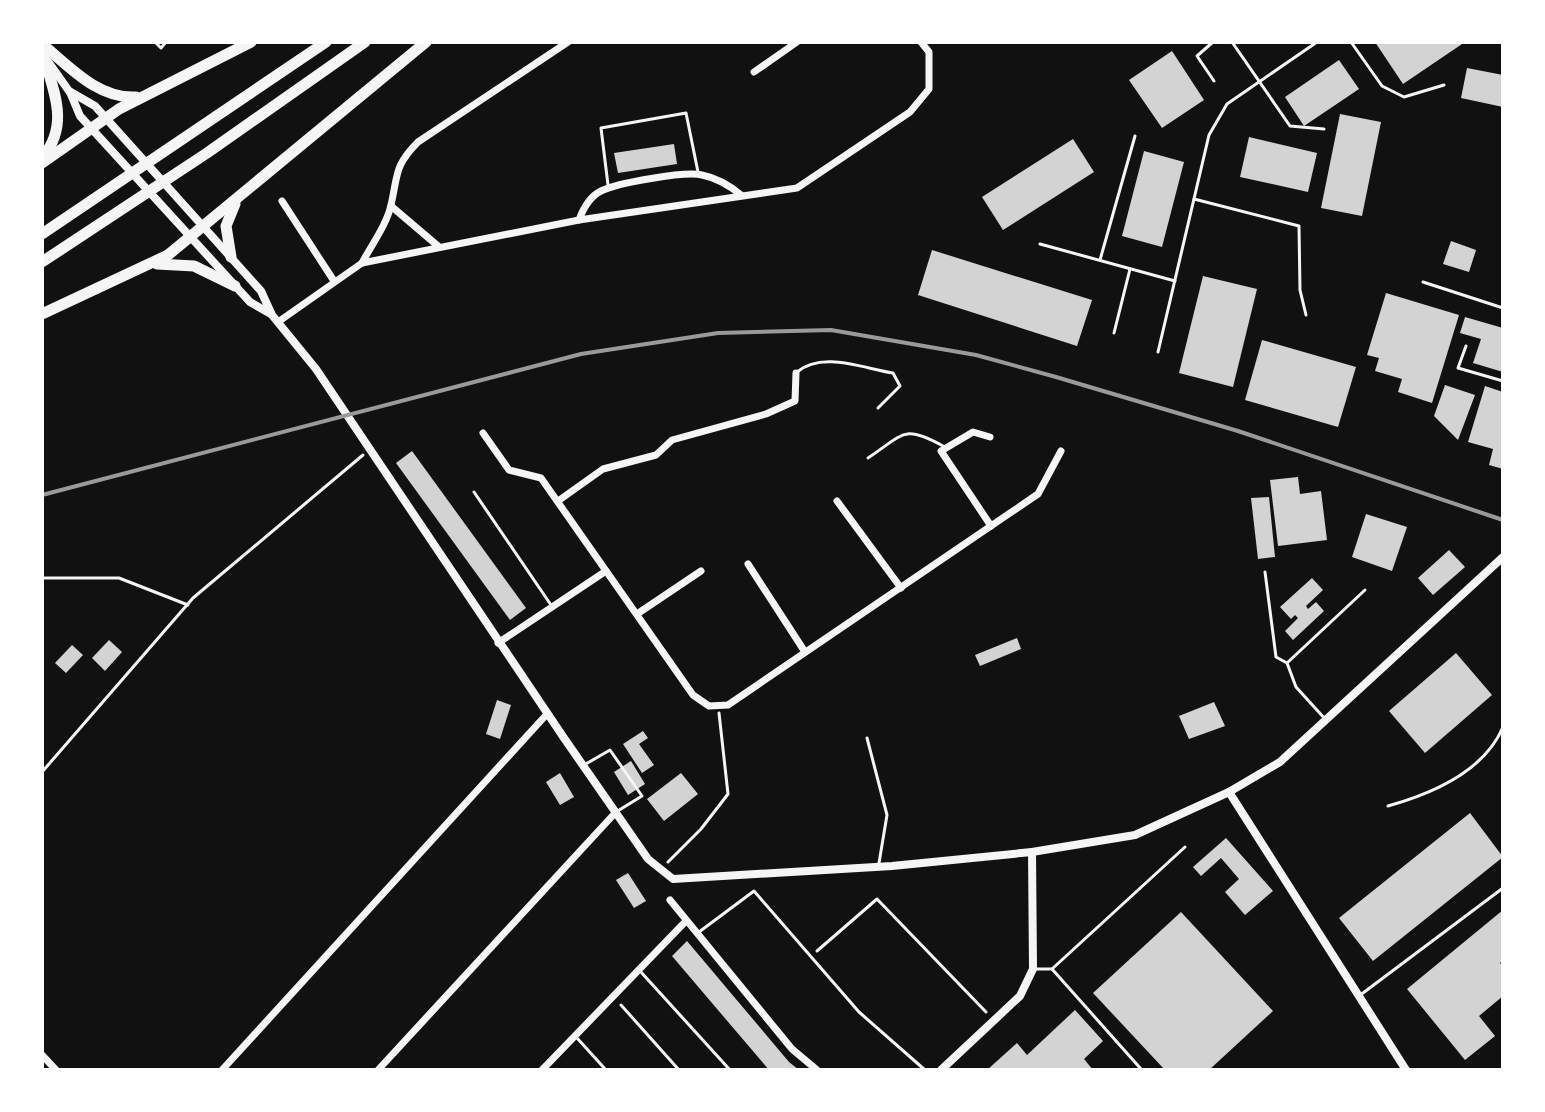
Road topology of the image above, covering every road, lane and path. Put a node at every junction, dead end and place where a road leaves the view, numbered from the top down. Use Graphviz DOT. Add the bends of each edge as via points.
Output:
graph roads {
  1 [pos="155,42"];
  2 [pos="166,42"];
  3 [pos="251,42"];
  4 [pos="326,42"];
  5 [pos="365,42"];
  6 [pos="426,42"];
  7 [pos="568,42"];
  8 [pos="797,42"];
  9 [pos="921,42"];
  10 [pos="1213,42"];
  11 [pos="1232,42"];
  12 [pos="1317,42"];
  13 [pos="1351,42"];
  14 [pos="42,51"];
  15 [pos="754,72"];
  16 [pos="1214,81"];
  17 [pos="1258,81"];
  18 [pos="1444,85"];
  19 [pos="69,91"];
  20 [pos="144,97"];
  21 [pos="105,118"];
  22 [pos="90,128"];
  23 [pos="1324,129"];
  24 [pos="1135,136"];
  25 [pos="42,161"];
  26 [pos="699,174"];
  27 [pos="608,189"];
  28 [pos="242,193"];
  29 [pos="741,195"];
  30 [pos="1194,199"];
  31 [pos="282,201"];
  32 [pos="391,206"];
  33 [pos="579,220"];
  34 [pos="203,227"];
  35 [pos="42,234"];
  36 [pos="189,238"];
  37 [pos="1040,244"];
  38 [pos="438,246"];
  39 [pos="231,257"];
  40 [pos="1100,260"];
  41 [pos="42,262"];
  42 [pos="362,263"];
  43 [pos="143,269"];
  44 [pos="1130,269"];
  45 [pos="334,281"];
  46 [pos="1175,281"];
  47 [pos="1423,282"];
  48 [pos="235,286"];
  49 [pos="1503,308"];
  50 [pos="42,314"];
  51 [pos="1306,315"];
  52 [pos="275,319"];
  53 [pos="1114,333"];
  54 [pos="1466,346"];
  55 [pos="1158,352"];
  56 [pos="796,373"];
  57 [pos="1503,381"];
  58 [pos="878,408"];
  59 [pos="483,433"];
  60 [pos="990,437"];
  61 [pos="946,448"];
  62 [pos="368,450"];
  63 [pos="1061,451"];
  64 [pos="868,458"];
  65 [pos="474,492"];
  66 [pos="558,501"];
  67 [pos="837,501"];
  68 [pos="991,526"];
  69 [pos="1503,557"];
  70 [pos="748,564"];
  71 [pos="606,571"];
  72 [pos="701,571"];
  73 [pos="1265,572"];
  74 [pos="42,578"];
  75 [pos="901,588"];
  76 [pos="1365,590"];
  77 [pos="188,605"];
  78 [pos="552,606"];
  79 [pos="637,614"];
  80 [pos="498,643"];
  81 [pos="805,652"];
  82 [pos="1287,663"];
  83 [pos="718,706"];
  84 [pos="547,714"];
  85 [pos="1326,720"];
  86 [pos="1503,727"];
  87 [pos="867,738"];
  88 [pos="583,765"];
  89 [pos="42,772"];
  90 [pos="1229,792"];
  91 [pos="1388,806"];
  92 [pos="616,812"];
  93 [pos="1185,847"];
  94 [pos="1032,852"];
  95 [pos="879,867"];
  96 [pos="661,869"];
  97 [pos="1503,888"];
  98 [pos="670,900"];
  99 [pos="685,922"];
  100 [pos="696,934"];
  101 [pos="810,956"];
  102 [pos="637,969"];
  103 [pos="1033,969"];
  104 [pos="1052,969"];
  105 [pos="613,996"];
  106 [pos="1358,997"];
  107 [pos="994,1020"];
  108 [pos="574,1036"];
  109 [pos="42,1055"];
  110 [pos="1141,1069"];
  111 [pos="56,1070"];
  112 [pos="222,1070"];
  113 [pos="378,1070"];
  114 [pos="542,1070"];
  115 [pos="606,1070"];
  116 [pos="679,1070"];
  117 [pos="730,1070"];
  118 [pos="817,1070"];
  119 [pos="925,1070"];
  120 [pos="941,1070"];
  121 [pos="1406,1070"];
  1 -- 2 [label="lane" via="161,48"];
  3 -- 20 [label="highway"];
  4 -- 35 [label="highway"];
  5 -- 41 [label="highway"];
  6 -- 28 [label="highway"];
  7 -- 32 [label="street" via="418,142 402,158"];
  8 -- 15 [label="street"];
  9 -- 29 [label="street" via="929,52 929,89 910,112 797,188"];
  10 -- 16 [label="lane" via="1197,56"];
  11 -- 17 [label="lane"];
  12 -- 17 [label="lane"];
  13 -- 18 [label="lane" via="1382,86 1404,97"];
  14 -- 19 [label="street"];
  14 -- 20 [label="highway" via="101,90"];
  14 -- 25 [label="highway" via="60,118"];
  17 -- 23 [label="lane" via="1290,126"];
  17 -- 30 [label="lane" via="1227,104 1209,135"];
  19 -- 21 [label="street"];
  19 -- 22 [label="street"];
  20 -- 21 [label="highway"];
  21 -- 22 [label="highway"];
  21 -- 34 [label="street"];
  22 -- 25 [label="highway"];
  22 -- 36 [label="street"];
  24 -- 40 [label="lane"];
  26 -- 27 [label="street"];
  26 -- 27 [label="lane" via="686,113 601,128"];
  26 -- 29 [label="street" via="725,182"];
  27 -- 33 [label="street" via="584,205"];
  28 -- 34 [label="highway"];
  28 -- 39 [label="highway" via="226,226"];
  29 -- 33 [label="street"];
  30 -- 46 [label="lane"];
  30 -- 51 [label="lane" via="1299,226 1300,290"];
  31 -- 45 [label="street"];
  32 -- 38 [label="street"];
  32 -- 42 [label="street"];
  33 -- 38 [label="street"];
  34 -- 36 [label="highway"];
  34 -- 39 [label="street"];
  36 -- 43 [label="highway"];
  36 -- 48 [label="street"];
  37 -- 40 [label="lane"];
  38 -- 42 [label="street"];
  39 -- 52 [label="street" via="261,291"];
  40 -- 44 [label="lane"];
  42 -- 45 [label="street"];
  43 -- 48 [label="highway" via="185,263"];
  43 -- 50 [label="highway"];
  44 -- 46 [label="lane"];
  44 -- 53 [label="lane"];
  45 -- 52 [label="street"];
  46 -- 55 [label="lane"];
  47 -- 49 [label="lane"];
  48 -- 52 [label="street"];
  52 -- 62 [label="street" via="316,369"];
  54 -- 57 [label="lane" via="1458,368"];
  56 -- 58 [label="lane" via="821,360 893,373 900,386"];
  56 -- 66 [label="street" via="795,401 672,440 656,455 603,469"];
  59 -- 66 [label="street" via="509,470 541,478"];
  60 -- 61 [label="street" via="973,432"];
  61 -- 64 [label="lane" via="916,431"];
  61 -- 68 [label="street" via="941,451"];
  62 -- 77 [label="path"];
  62 -- 80 [label="street"];
  63 -- 68 [label="street" via="1038,494"];
  65 -- 78 [label="lane"];
  66 -- 71 [label="street"];
  67 -- 75 [label="street"];
  68 -- 75 [label="street"];
  69 -- 85 [label="street"];
  70 -- 81 [label="street"];
  71 -- 78 [label="street"];
  71 -- 79 [label="street"];
  72 -- 79 [label="street"];
  73 -- 82 [label="lane" via="1276,657"];
  74 -- 77 [label="path" via="119,578"];
  75 -- 81 [label="street"];
  76 -- 82 [label="lane"];
  77 -- 89 [label="path"];
  78 -- 80 [label="street"];
  79 -- 83 [label="street" via="693,695"];
  80 -- 84 [label="street"];
  81 -- 83 [label="street" via="728,705"];
  82 -- 85 [label="lane" via="1296,687"];
  83 -- 96 [label="path" via="728,794"];
  84 -- 88 [label="street"];
  84 -- 112 [label="street"];
  85 -- 90 [label="street" via="1280,762"];
  86 -- 91 [label="lane" via="1467,771 1421,797"];
  87 -- 95 [label="lane" via="887,815"];
  88 -- 92 [label="street"];
  88 -- 92 [label="lane" via="610,750 642,796"];
  90 -- 94 [label="street" via="1135,835"];
  90 -- 106 [label="street"];
  92 -- 96 [label="street" via="648,859"];
  92 -- 113 [label="street"];
  93 -- 104 [label="lane"];
  94 -- 95 [label="street"];
  94 -- 103 [label="street"];
  95 -- 96 [label="street" via="673,879"];
  97 -- 106 [label="lane"];
  98 -- 99 [label="street"];
  99 -- 100 [label="street"];
  99 -- 102 [label="street"];
  100 -- 101 [label="lane" via="754,891"];
  100 -- 118 [label="street" via="792,1049"];
  101 -- 107 [label="path" via="877,899"];
  101 -- 119 [label="lane" via="859,1012"];
  102 -- 105 [label="street"];
  102 -- 117 [label="lane"];
  103 -- 104 [label="lane"];
  103 -- 107 [label="street" via="1020,996"];
  104 -- 110 [label="lane"];
  105 -- 108 [label="street"];
  105 -- 116 [label="path"];
  106 -- 121 [label="street"];
  107 -- 120 [label="street"];
  108 -- 114 [label="street"];
  108 -- 115 [label="lane"];
  109 -- 111 [label="street"];
}
